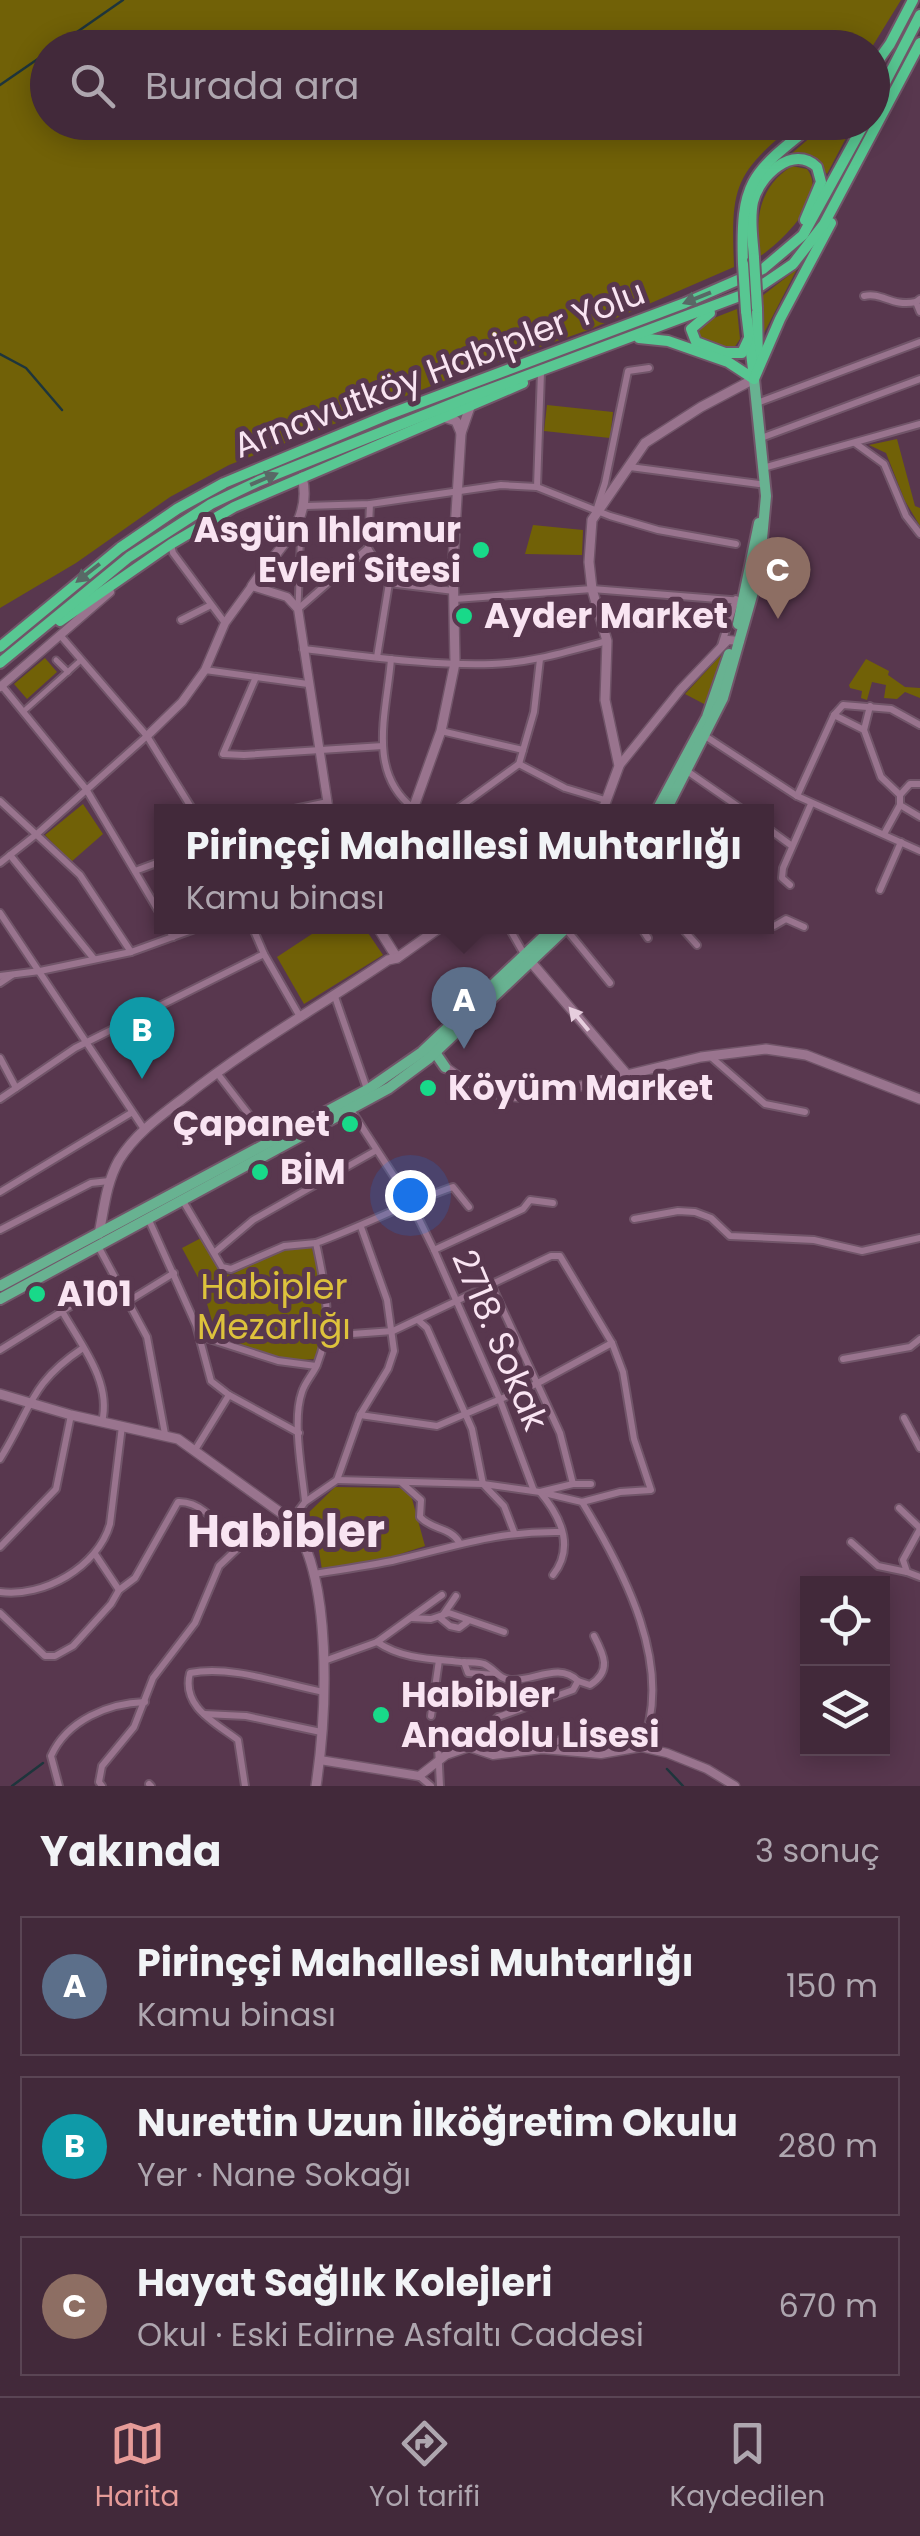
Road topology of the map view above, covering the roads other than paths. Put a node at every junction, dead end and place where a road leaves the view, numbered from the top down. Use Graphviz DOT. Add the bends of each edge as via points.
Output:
graph roads {
  1 [pos="914,0"];
  2 [pos="920,15"];
  3 [pos="920,43"];
  4 [pos="890,44"];
  5 [pos="890,73"];
  6 [pos="890,100"];
  7 [pos="794,140"];
  8 [pos="855,140"];
  9 [pos="869,140"];
  10 [pos="845,185"];
  11 [pos="783,255"];
  12 [pos="749,261"];
  13 [pos="864,296"];
  14 [pos="738,298"];
  15 [pos="918,301"];
  16 [pos="751,310"];
  17 [pos="920,312"];
  18 [pos="626,340"];
  19 [pos="748,340"];
  20 [pos="920,342"];
  21 [pos="649,368"];
  22 [pos="541,372"];
  23 [pos="754,379"];
  24 [pos="920,379"];
  25 [pos="757,403"];
  26 [pos="470,408"];
  27 [pos="434,411"];
  28 [pos="446,418"];
  29 [pos="920,424"];
  30 [pos="461,433"];
  31 [pos="760,438"];
  32 [pos="854,442"];
  33 [pos="352,456"];
  34 [pos="630,467"];
  35 [pos="762,468"];
  36 [pos="302,477"];
  37 [pos="759,484"];
  38 [pos="536,487"];
  39 [pos="457,492"];
  40 [pos="370,504"];
  41 [pos="306,506"];
  42 [pos="596,509"];
  43 [pos="301,519"];
  44 [pos="920,534"];
  45 [pos="171,544"];
  46 [pos="736,544"];
  47 [pos="368,548"];
  48 [pos="132,572"];
  49 [pos="389,583"];
  50 [pos="252,586"];
  51 [pos="592,590"];
  52 [pos="454,595"];
  53 [pos="744,601"];
  54 [pos="211,605"];
  55 [pos="298,608"];
  56 [pos="181,620"];
  57 [pos="225,623"];
  58 [pos="60,635"];
  59 [pos="737,640"];
  60 [pos="607,641"];
  61 [pos="0,646"];
  62 [pos="721,648"];
  63 [pos="304,649"];
  64 [pos="12,652"];
  65 [pos="377,657"];
  66 [pos="540,658"];
  67 [pos="56,660"];
  68 [pos="81,660"];
  69 [pos="391,660"];
  70 [pos="454,662"];
  71 [pos="0,663"];
  72 [pos="205,670"];
  73 [pos="68,672"];
  74 [pos="256,676"];
  75 [pos="308,684"];
  76 [pos="1,686"];
  77 [pos="870,706"];
  78 [pos="23,712"];
  79 [pos="834,715"];
  80 [pos="920,724"];
  81 [pos="864,730"];
  82 [pos="441,731"];
  83 [pos="702,734"];
  84 [pos="147,736"];
  85 [pos="383,746"];
  86 [pos="322,748"];
  87 [pos="524,750"];
  88 [pos="518,764"];
  89 [pos="619,766"];
  90 [pos="687,771"];
  91 [pos="920,784"];
  92 [pos="86,789"];
  93 [pos="900,795"];
  94 [pos="797,796"];
  95 [pos="606,800"];
  96 [pos="0,801"];
  97 [pos="189,804"];
  98 [pos="329,804"];
  99 [pos="406,804"];
  100 [pos="414,804"];
  101 [pos="465,804"];
  102 [pos="605,804"];
  103 [pos="661,804"];
  104 [pos="669,804"];
  105 [pos="734,804"];
  106 [pos="811,804"];
  107 [pos="900,805"];
  108 [pos="920,817"];
  109 [pos="774,832"];
  110 [pos="38,834"];
  111 [pos="884,834"];
  112 [pos="901,842"];
  113 [pos="792,846"];
  114 [pos="920,852"];
  115 [pos="10,855"];
  116 [pos="0,862"];
  117 [pos="154,865"];
  118 [pos="135,871"];
  119 [pos="790,885"];
  120 [pos="880,890"];
  121 [pos="154,903"];
  122 [pos="0,913"];
  123 [pos="774,926"];
  124 [pos="804,927"];
  125 [pos="171,934"];
  126 [pos="181,934"];
  127 [pos="255,934"];
  128 [pos="383,934"];
  129 [pos="431,934"];
  130 [pos="513,934"];
  131 [pos="555,934"];
  132 [pos="569,934"];
  133 [pos="645,934"];
  134 [pos="687,934"];
  135 [pos="173,937"];
  136 [pos="648,938"];
  137 [pos="697,945"];
  138 [pos="132,952"];
  139 [pos="264,954"];
  140 [pos="397,958"];
  141 [pos="527,958"];
  142 [pos="94,959"];
  143 [pos="40,971"];
  144 [pos="0,979"];
  145 [pos="610,982"];
  146 [pos="334,994"];
  147 [pos="299,1015"];
  148 [pos="85,1043"];
  149 [pos="430,1051"];
  150 [pos="710,1056"];
  151 [pos="0,1058"];
  152 [pos="445,1067"];
  153 [pos="216,1072"];
  154 [pos="628,1076"];
  155 [pos="16,1088"];
  156 [pos="367,1090"];
  157 [pos="0,1098"];
  158 [pos="920,1099"];
  159 [pos="351,1110"];
  160 [pos="804,1112"];
  161 [pos="131,1113"];
  162 [pos="144,1128"];
  163 [pos="270,1142"];
  164 [pos="375,1151"];
  165 [pos="109,1182"];
  166 [pos="0,1192"];
  167 [pos="184,1200"];
  168 [pos="410,1201"];
  169 [pos="553,1203"];
  170 [pos="470,1206"];
  171 [pos="148,1218"];
  172 [pos="634,1219"];
  173 [pos="361,1226"];
  174 [pos="0,1230"];
  175 [pos="920,1238"];
  176 [pos="98,1240"];
  177 [pos="316,1242"];
  178 [pos="434,1250"];
  179 [pos="215,1252"];
  180 [pos="174,1273"];
  181 [pos="114,1278"];
  182 [pos="491,1284"];
  183 [pos="0,1286"];
  184 [pos="0,1299"];
  185 [pos="456,1300"];
  186 [pos="127,1302"];
  187 [pos="62,1311"];
  188 [pos="418,1320"];
  189 [pos="328,1328"];
  190 [pos="393,1331"];
  191 [pos="198,1335"];
  192 [pos="920,1339"];
  193 [pos="612,1344"];
  194 [pos="83,1348"];
  195 [pos="0,1350"];
  196 [pos="843,1359"];
  197 [pos="316,1366"];
  198 [pos="536,1384"];
  199 [pos="0,1394"];
  200 [pos="230,1395"];
  201 [pos="500,1400"];
  202 [pos="29,1402"];
  203 [pos="466,1414"];
  204 [pos="72,1415"];
  205 [pos="360,1415"];
  206 [pos="904,1418"];
  207 [pos="102,1422"];
  208 [pos="122,1426"];
  209 [pos="299,1432"];
  210 [pos="164,1434"];
  211 [pos="920,1448"];
  212 [pos="195,1450"];
  213 [pos="0,1459"];
  214 [pos="338,1480"];
  215 [pos="401,1482"];
  216 [pos="483,1484"];
  217 [pos="572,1484"];
  218 [pos="591,1484"];
  219 [pos="537,1491"];
  220 [pos="305,1502"];
  221 [pos="582,1502"];
  222 [pos="899,1508"];
  223 [pos="288,1518"];
  224 [pos="920,1529"];
  225 [pos="514,1532"];
  226 [pos="561,1532"];
  227 [pos="459,1542"];
  228 [pos="851,1542"];
  229 [pos="0,1547"];
  230 [pos="238,1548"];
  231 [pos="96,1554"];
  232 [pos="907,1572"];
  233 [pos="313,1574"];
  234 [pos="553,1575"];
  235 [pos="920,1576"];
  236 [pos="118,1590"];
  237 [pos="0,1592"];
  238 [pos="442,1595"];
  239 [pos="456,1596"];
  240 [pos="0,1613"];
  241 [pos="441,1616"];
  242 [pos="410,1618"];
  243 [pos="504,1632"];
  244 [pos="594,1636"];
  245 [pos="377,1642"];
  246 [pos="440,1660"];
  247 [pos="324,1661"];
  248 [pos="578,1682"];
  249 [pos="325,1692"];
  250 [pos="146,1702"];
  251 [pos="204,1714"];
  252 [pos="431,1716"];
  253 [pos="323,1732"];
  254 [pos="449,1739"];
  255 [pos="562,1739"];
  256 [pos="641,1747"];
  257 [pos="469,1748"];
  258 [pos="542,1749"];
  259 [pos="320,1760"];
  260 [pos="439,1760"];
  261 [pos="419,1776"];
  262 [pos="59,1786"];
  263 [pos="102,1786"];
  264 [pos="246,1786"];
  265 [pos="316,1786"];
  266 [pos="431,1786"];
  267 [pos="440,1786"];
  268 [pos="735,1786"];
  1 -- 4 [label="highway"];
  2 -- 5 [label="highway"];
  3 -- 6 [label="highway"];
  7 -- 12 [label="highway" via="750,185 742,223"];
  8 -- 11 [label="highway, Arnavutköy Habipler Yolu" via="803,235"];
  9 -- 10 [label="highway"];
  10 -- 14 [label="highway, Arnavutköy Habipler Yolu" via="806,251"];
  10 -- 23 [label="highway"];
  11 -- 12 [label="highway" via="821,182 817,167 800,158 774,169 754,196"];
  11 -- 61 [label="highway, Arnavutköy Habipler Yolu, one-way" via="748,278 224,483 120,548"];
  12 -- 16 [label="highway, bridge"];
  13 -- 15 [label="street" via="901,305"];
  14 -- 18 [label="highway, Arnavutköy Habipler Yolu"];
  14 -- 19 [label="highway" via="702,317 691,335 733,355"];
  15 -- 17 [label="street"];
  16 -- 19 [label="highway"];
  16 -- 23 [label="highway" via="759,356"];
  18 -- 22 [label="highway, Arnavutköy Habipler Yolu"];
  18 -- 23 [label="highway" via="668,341 728,362"];
  19 -- 23 [label="highway"];
  20 -- 25 [label="street"];
  21 -- 42 [label="street" via="628,371"];
  22 -- 26 [label="highway"];
  22 -- 27 [label="highway, Arnavutköy Habipler Yolu"];
  22 -- 38 [label="street"];
  23 -- 25 [label="main road"];
  23 -- 34 [label="main road" via="656,434"];
  24 -- 31 [label="street"];
  25 -- 31 [label="main road"];
  26 -- 28 [label="highway"];
  26 -- 30 [label="main road"];
  27 -- 33 [label="highway"];
  64 -- 27 [label="highway, Arnavutköy Habipler Yolu, one-way" via="189,516"];
  28 -- 30 [label="main road"];
  28 -- 33 [label="highway"];
  29 -- 32 [label="street"];
  30 -- 39 [label="main road"];
  31 -- 35 [label="main road"];
  32 -- 35 [label="street"];
  32 -- 44 [label="street" via="884,464"];
  33 -- 36 [label="highway"];
  34 -- 37 [label="street"];
  34 -- 42 [label="main road"];
  35 -- 37 [label="main road"];
  35 -- 53 [label="main road" via="767,516 759,571"];
  36 -- 41 [label="main road"];
  36 -- 45 [label="highway"];
  37 -- 53 [label="main road" via="759,524"];
  38 -- 39 [label="street"];
  38 -- 42 [label="street"];
  39 -- 40 [label="street"];
  39 -- 52 [label="main road"];
  40 -- 41 [label="street"];
  40 -- 47 [label="street"];
  41 -- 43 [label="main road"];
  42 -- 46 [label="street" via="658,530"];
  42 -- 51 [label="main road"];
  43 -- 50 [label="main road"];
  43 -- 55 [label="street"];
  45 -- 48 [label="highway"];
  45 -- 54 [label="street"];
  47 -- 49 [label="street"];
  47 -- 55 [label="street"];
  48 -- 58 [label="street"];
  48 -- 64 [label="highway"];
  49 -- 52 [label="street"];
  49 -- 65 [label="street"];
  50 -- 55 [label="street" via="287,597"];
  50 -- 57 [label="street"];
  51 -- 52 [label="street"];
  51 -- 53 [label="street"];
  51 -- 60 [label="main road"];
  52 -- 70 [label="main road"];
  53 -- 59 [label="main road"];
  53 -- 62 [label="street"];
  54 -- 56 [label="street"];
  54 -- 57 [label="street"];
  55 -- 63 [label="street"];
  57 -- 72 [label="street"];
  58 -- 68 [label="street"];
  58 -- 76 [label="street"];
  59 -- 62 [label="street"];
  59 -- 83 [label="main road"];
  60 -- 66 [label="street"];
  60 -- 89 [label="main road" via="605,700"];
  62 -- 89 [label="street"];
  63 -- 65 [label="street"];
  63 -- 75 [label="street"];
  64 -- 71 [label="highway, Arnavutköy Habipler Yolu"];
  65 -- 69 [label="street"];
  66 -- 70 [label="street"];
  66 -- 87 [label="street"];
  67 -- 73 [label="street"];
  68 -- 73 [label="street"];
  68 -- 84 [label="street"];
  69 -- 70 [label="street"];
  69 -- 85 [label="street"];
  70 -- 82 [label="main road"];
  72 -- 74 [label="street"];
  72 -- 84 [label="street"];
  73 -- 78 [label="street"];
  74 -- 75 [label="street"];
  74 -- 86 [label="street" via="223,754"];
  75 -- 86 [label="street"];
  76 -- 78 [label="street"];
  77 -- 79 [label="street" via="843,705"];
  77 -- 80 [label="street"];
  77 -- 81 [label="street"];
  78 -- 92 [label="street"];
  79 -- 81 [label="street"];
  79 -- 94 [label="street"];
  81 -- 93 [label="street" via="881,777"];
  82 -- 87 [label="street"];
  82 -- 100 [label="main road"];
  83 -- 90 [label="main road"];
  83 -- 94 [label="street"];
  83 -- 103 [label="main road"];
  84 -- 92 [label="street"];
  84 -- 97 [label="street"];
  85 -- 86 [label="street"];
  85 -- 99 [label="street" via="386,773"];
  86 -- 98 [label="street"];
  87 -- 88 [label="street"];
  88 -- 95 [label="street"];
  88 -- 101 [label="street"];
  89 -- 95 [label="main road"];
  90 -- 104 [label="main road"];
  90 -- 105 [label="street"];
  91 -- 93 [label="street"];
  92 -- 110 [label="street"];
  92 -- 118 [label="street"];
  93 -- 107 [label="street"];
  94 -- 106 [label="street"];
  95 -- 102 [label="main road"];
  96 -- 110 [label="street"];
  106 -- 111 [label="street"];
  106 -- 113 [label="street"];
  107 -- 108 [label="street"];
  107 -- 111 [label="street"];
  109 -- 113 [label="street"];
  110 -- 115 [label="street"];
  110 -- 138 [label="street" via="80,875"];
  111 -- 112 [label="street"];
  112 -- 114 [label="street"];
  112 -- 120 [label="street"];
  113 -- 119 [label="street" via="781,876"];
  115 -- 116 [label="street"];
  115 -- 142 [label="street"];
  117 -- 118 [label="street"];
  118 -- 121 [label="street"];
  122 -- 143 [label="street"];
  123 -- 124 [label="street" via="786,919"];
  125 -- 135 [label="street"];
  126 -- 135 [label="street"];
  127 -- 139 [label="street"];
  128 -- 140 [label="main road"];
  129 -- 140 [label="main road"];
  130 -- 141 [label="street"];
  131 -- 141 [label="main road"];
  132 -- 145 [label="street"];
  133 -- 136 [label="street"];
  134 -- 137 [label="street"];
  135 -- 138 [label="street"];
  138 -- 142 [label="street"];
  139 -- 147 [label="street"];
  139 -- 148 [label="street"];
  140 -- 146 [label="main road"];
  141 -- 149 [label="main road"];
  141 -- 149 [label="main road"];
  154 -- 141 [label="main road, one-way"];
  142 -- 143 [label="street"];
  143 -- 144 [label="street"];
  143 -- 148 [label="street"];
  146 -- 147 [label="main road"];
  146 -- 156 [label="street"];
  147 -- 153 [label="main road"];
  148 -- 155 [label="street"];
  148 -- 161 [label="street"];
  149 -- 152 [label="main road"];
  149 -- 156 [label="main road"];
  149 -- 159 [label="main road" via="389,1088"];
  150 -- 154 [label="main road"];
  150 -- 158 [label="main road" via="766,1049 806,1056"];
  150 -- 160 [label="street" via="765,1104"];
  151 -- 155 [label="street"];
  152 -- 154 [label="main road" via="483,1092 515,1098"];
  153 -- 162 [label="main road"];
  153 -- 163 [label="street"];
  155 -- 157 [label="street"];
  156 -- 163 [label="main road"];
  159 -- 164 [label="street, 2718. Sokak"];
  159 -- 167 [label="main road"];
  161 -- 162 [label="street"];
  161 -- 166 [label="street"];
  162 -- 165 [label="main road"];
  163 -- 176 [label="main road"];
  164 -- 168 [label="street, 2718. Sokak"];
  164 -- 179 [label="street" via="254,1220"];
  165 -- 174 [label="street" via="91,1183"];
  165 -- 176 [label="main road"];
  167 -- 171 [label="main road"];
  167 -- 179 [label="street"];
  168 -- 170 [label="street" via="453,1186"];
  168 -- 173 [label="street"];
  168 -- 178 [label="street, 2718. Sokak"];
  169 -- 178 [label="street" via="530,1200 522,1210"];
  171 -- 176 [label="main road"];
  171 -- 180 [label="street"];
  172 -- 175 [label="street" via="686,1211 711,1218 730,1236 862,1250"];
  173 -- 177 [label="street"];
  173 -- 190 [label="street"];
  176 -- 181 [label="street"];
  176 -- 183 [label="main road"];
  176 -- 184 [label="main road"];
  177 -- 179 [label="street" via="284,1246 230,1270"];
  177 -- 189 [label="street"];
  178 -- 185 [label="street, 2718. Sokak"];
  180 -- 186 [label="street"];
  180 -- 191 [label="street"];
  181 -- 186 [label="street"];
  181 -- 187 [label="street"];
  182 -- 185 [label="street"];
  182 -- 193 [label="street" via="560,1256"];
  182 -- 198 [label="street"];
  185 -- 188 [label="street"];
  185 -- 201 [label="street, 2718. Sokak"];
  186 -- 210 [label="street" via="146,1337"];
  187 -- 194 [label="street"];
  187 -- 195 [label="street"];
  188 -- 190 [label="street"];
  188 -- 203 [label="street"];
  189 -- 190 [label="street"];
  189 -- 197 [label="street"];
  190 -- 205 [label="street" via="388,1369"];
  191 -- 197 [label="street"];
  191 -- 200 [label="street" via="211,1381"];
  192 -- 196 [label="street" via="910,1348"];
  193 -- 198 [label="street"];
  193 -- 221 [label="street" via="652,1490"];
  194 -- 202 [label="street" via="54,1368"];
  194 -- 207 [label="street" via="103,1386"];
  197 -- 209 [label="street" via="301,1393"];
  198 -- 201 [label="street"];
  198 -- 217 [label="street" via="560,1434"];
  199 -- 202 [label="main road"];
  200 -- 209 [label="street"];
  200 -- 212 [label="street"];
  201 -- 203 [label="street"];
  201 -- 219 [label="street, 2718. Sokak"];
  202 -- 204 [label="main road"];
  202 -- 213 [label="street"];
  203 -- 205 [label="street" via="437,1426"];
  203 -- 216 [label="street"];
  204 -- 207 [label="main road"];
  204 -- 229 [label="street" via="56,1489"];
  205 -- 214 [label="street"];
  206 -- 211 [label="street"];
  207 -- 208 [label="main road"];
  208 -- 210 [label="main road"];
  208 -- 231 [label="street" via="110,1524"];
  209 -- 220 [label="street"];
  210 -- 212 [label="main road"];
  212 -- 223 [label="main road"];
  214 -- 215 [label="street"];
  214 -- 220 [label="street"];
  215 -- 216 [label="street"];
  215 -- 227 [label="street" via="421,1500 424,1522"];
  216 -- 219 [label="street"];
  216 -- 225 [label="street" via="504,1506"];
  217 -- 218 [label="street"];
  217 -- 219 [label="street"];
  219 -- 221 [label="street"];
  219 -- 226 [label="street, 2718. Sokak" via="551,1504"];
  220 -- 223 [label="street"];
  221 -- 256 [label="street" via="619,1565 645,1640 652,1717"];
  222 -- 224 [label="street"];
  223 -- 230 [label="street"];
  223 -- 233 [label="main road" via="308,1548"];
  224 -- 232 [label="street" via="902,1560"];
  225 -- 226 [label="street"];
  225 -- 227 [label="street"];
  226 -- 234 [label="street" via="564,1559"];
  227 -- 233 [label="street"];
  228 -- 232 [label="street" via="878,1566"];
  230 -- 236 [label="street" via="205,1510 178,1502 135,1578"];
  230 -- 250 [label="street" via="219,1566 195,1623 153,1678"];
  231 -- 236 [label="street"];
  231 -- 237 [label="street" via="30,1592"];
  232 -- 235 [label="street"];
  233 -- 247 [label="main road"];
  236 -- 240 [label="street" via="84,1637 55,1656 34,1649"];
  238 -- 242 [label="street"];
  239 -- 241 [label="street"];
  241 -- 242 [label="street"];
  241 -- 243 [label="street" via="450,1626 468,1621"];
  242 -- 245 [label="street"];
  244 -- 248 [label="street" via="604,1673 590,1685"];
  245 -- 246 [label="street" via="390,1651"];
  245 -- 247 [label="street"];
  246 -- 248 [label="street" via="484,1664 511,1680 560,1672"];
  246 -- 252 [label="street"];
  247 -- 249 [label="main road"];
  248 -- 257 [label="street" via="573,1690 498,1717"];
  249 -- 251 [label="street" via="241,1674 190,1674 187,1686"];
  249 -- 253 [label="main road"];
  250 -- 262 [label="street" via="103,1709 67,1734 51,1756"];
  250 -- 263 [label="street" via="102,1766"];
  251 -- 253 [label="street"];
  251 -- 264 [label="street" via="238,1740"];
  253 -- 259 [label="main road"];
  254 -- 260 [label="street" via="438,1746"];
  255 -- 258 [label="street"];
  256 -- 258 [label="street" via="601,1754"];
  256 -- 268 [label="street"];
  257 -- 258 [label="street" via="494,1755"];
  257 -- 260 [label="street"];
  259 -- 261 [label="street"];
  259 -- 265 [label="main road"];
  260 -- 261 [label="street"];
  260 -- 267 [label="street"];
  261 -- 266 [label="street"];
}
